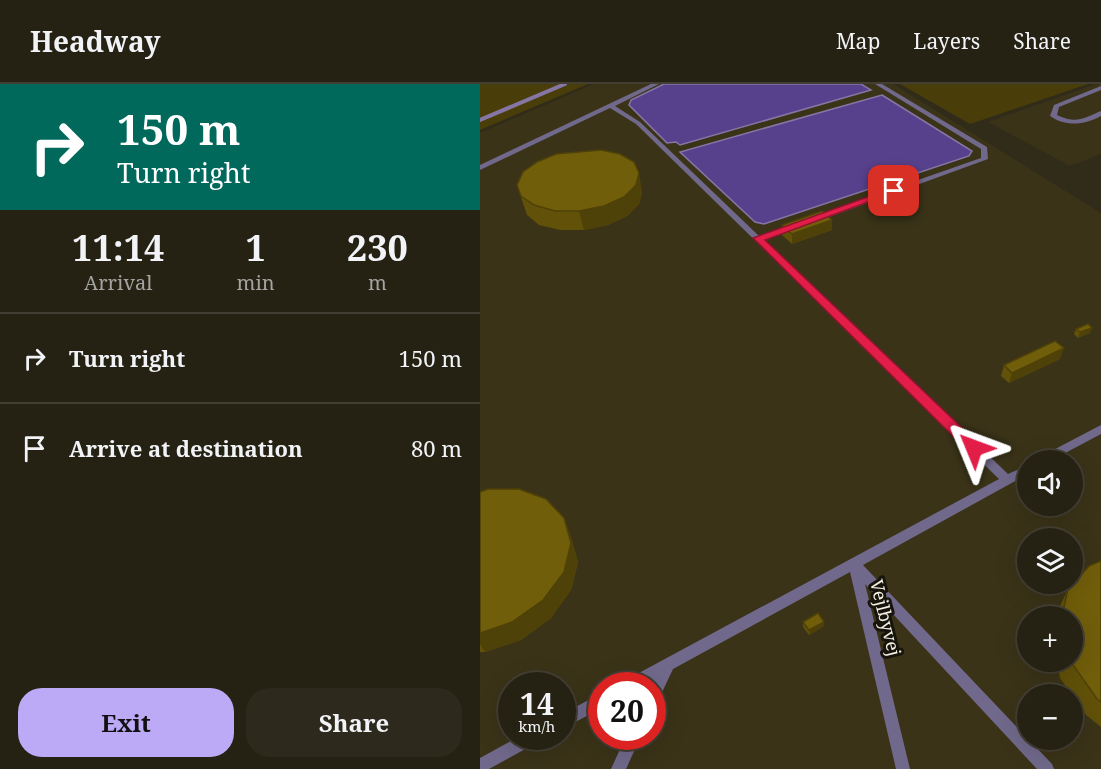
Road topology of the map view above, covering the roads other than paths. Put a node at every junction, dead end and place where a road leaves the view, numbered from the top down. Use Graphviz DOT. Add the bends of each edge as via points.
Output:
graph roads {
  1 [pos="656,84"];
  2 [pos="878,84"];
  3 [pos="1101,88"];
  4 [pos="610,106"];
  5 [pos="1101,113"];
  6 [pos="480,168"];
  7 [pos="758,238"];
  8 [pos="1101,429"];
  9 [pos="1062,450"];
  10 [pos="1017,475"];
  11 [pos="1007,480"];
  12 [pos="854,564"];
  13 [pos="668,664"];
  14 [pos="654,672"];
  15 [pos="664,672"];
  16 [pos="509,750"];
  17 [pos="627,750"];
  18 [pos="480,766"];
  19 [pos="618,769"];
  20 [pos="903,769"];
  21 [pos="1047,769"];
  1 -- 4 [label="lane"];
  2 -- 7 [label="lane" via="985,148 984,159"];
  3 -- 5 [label="lane" via="1056,106 1053,116 1083,123"];
  4 -- 6 [label="lane"];
  4 -- 7 [label="lane" via="638,123"];
  7 -- 11 [label="lane"];
  8 -- 9 [label="lane"];
  10 -- 11 [label="lane, Vejlbyvej"];
  11 -- 12 [label="lane, Vejlbyvej"];
  12 -- 13 [label="lane"];
  12 -- 20 [label="lane, Vejlbyvej"];
  12 -- 21 [label="lane"];
  13 -- 14 [label="lane"];
  13 -- 15 [label="lane"];
  16 -- 18 [label="lane"];
  17 -- 19 [label="lane"];
}
